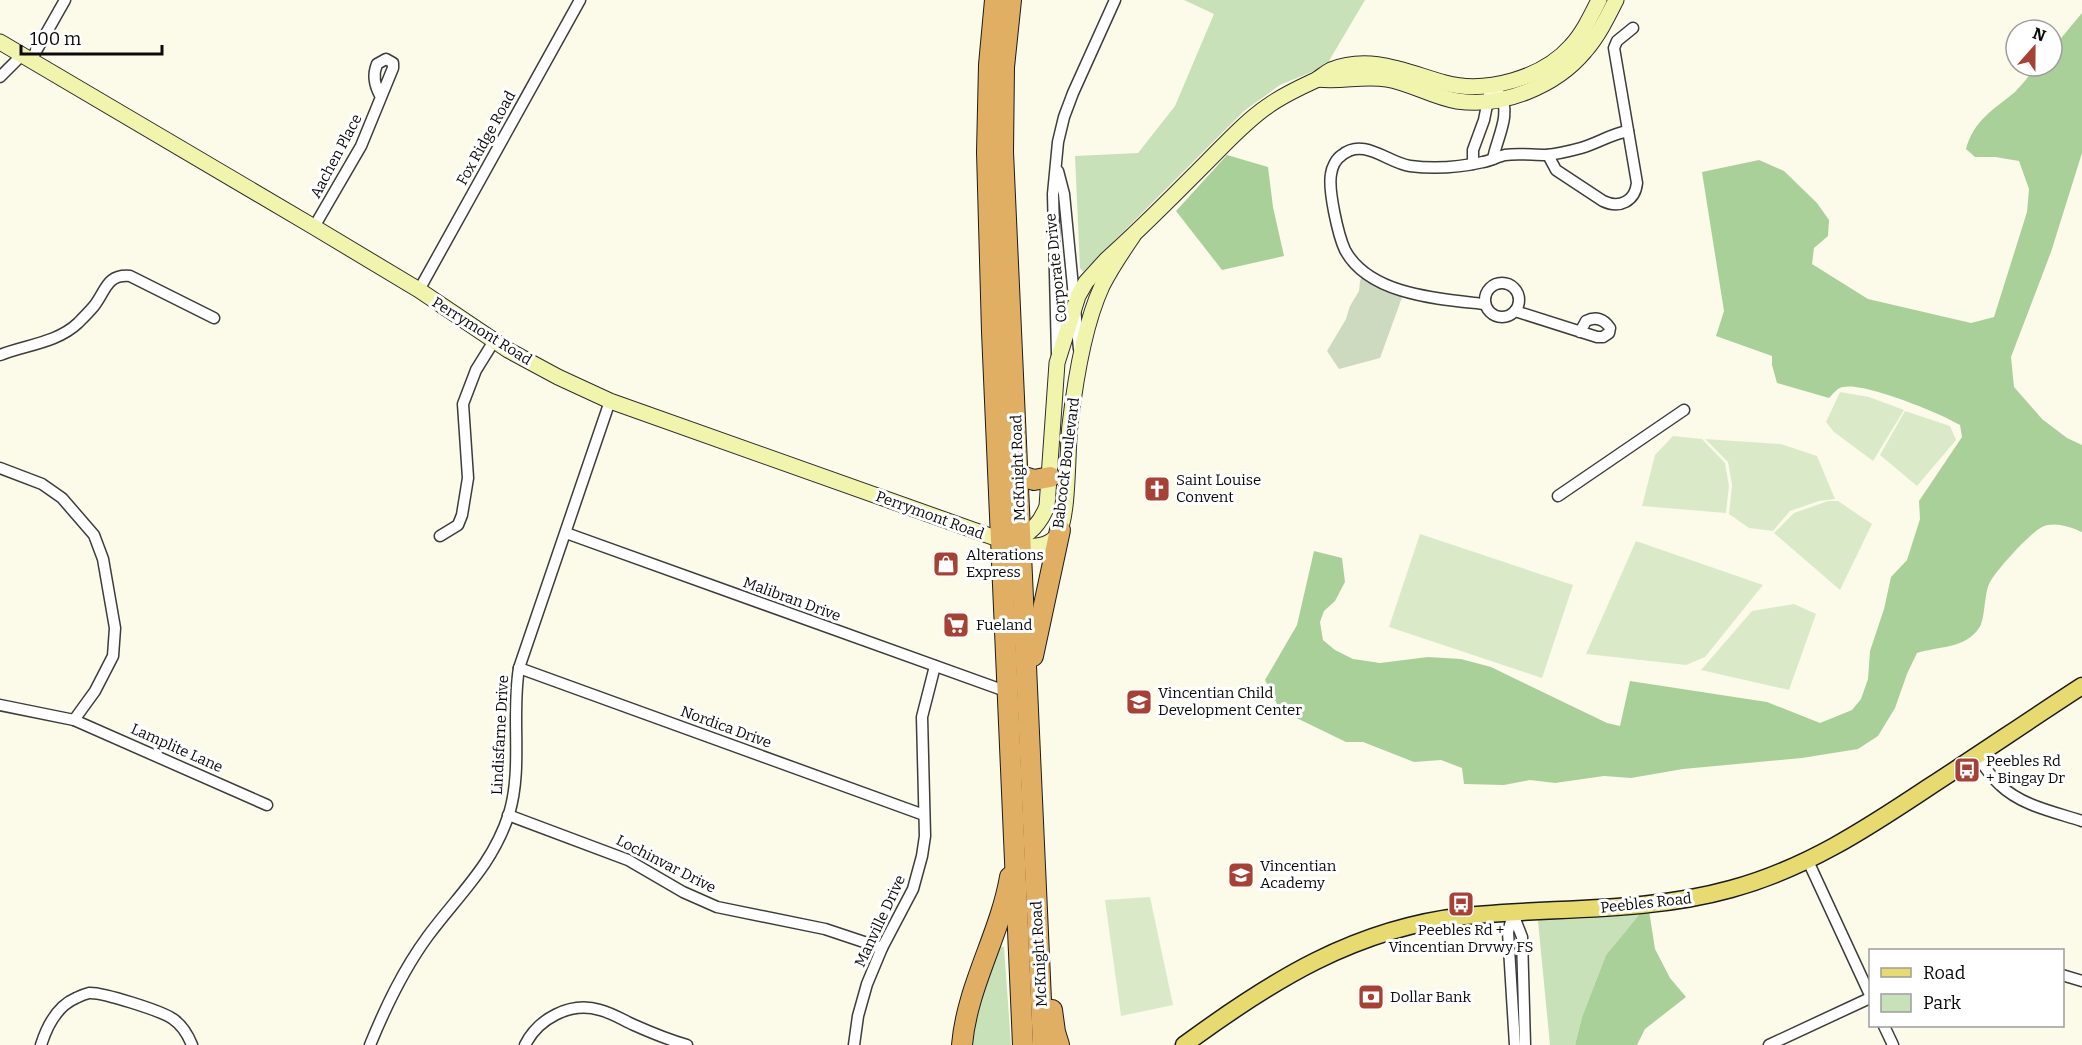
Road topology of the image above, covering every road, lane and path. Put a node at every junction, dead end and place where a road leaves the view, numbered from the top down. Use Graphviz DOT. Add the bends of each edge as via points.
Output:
graph roads {
  1 [pos="64,0"];
  2 [pos="580,0"];
  3 [pos="995,0"];
  4 [pos="1011,0"];
  5 [pos="1115,0"];
  6 [pos="1599,0"];
  7 [pos="1616,0"];
  8 [pos="1634,27"];
  9 [pos="0,42"];
  10 [pos="26,58"];
  11 [pos="0,77"];
  12 [pos="1318,79"];
  13 [pos="1491,85"];
  14 [pos="381,97"];
  15 [pos="1495,100"];
  16 [pos="1628,131"];
  17 [pos="1548,155"];
  18 [pos="1493,159"];
  19 [pos="1473,164"];
  20 [pos="1057,168"];
  21 [pos="314,227"];
  22 [pos="1133,236"];
  23 [pos="419,291"];
  24 [pos="1074,304"];
  25 [pos="1484,304"];
  26 [pos="1515,311"];
  27 [pos="214,318"];
  28 [pos="1580,332"];
  29 [pos="494,341"];
  30 [pos="0,355"];
  31 [pos="1057,363"];
  32 [pos="1078,365"];
  33 [pos="610,401"];
  34 [pos="1684,410"];
  35 [pos="0,468"];
  36 [pos="1018,475"];
  37 [pos="1050,477"];
  38 [pos="1558,496"];
  39 [pos="1060,530"];
  40 [pos="566,533"];
  41 [pos="440,536"];
  42 [pos="1015,542"];
  43 [pos="935,666"];
  44 [pos="519,668"];
  45 [pos="1027,685"];
  46 [pos="2082,686"];
  47 [pos="1008,692"];
  48 [pos="0,705"];
  49 [pos="74,720"];
  50 [pos="1977,756"];
  51 [pos="267,805"];
  52 [pos="508,815"];
  53 [pos="924,815"];
  54 [pos="2082,821"];
  55 [pos="1015,848"];
  56 [pos="1808,861"];
  57 [pos="1036,887"];
  58 [pos="1513,914"];
  59 [pos="882,948"];
  60 [pos="2064,976"];
  61 [pos="2082,981"];
  62 [pos="1869,994"];
  63 [pos="1869,996"];
  64 [pos="1884,1027"];
  65 [pos="41,1045"];
  66 [pos="192,1045"];
  67 [pos="370,1045"];
  68 [pos="525,1045"];
  69 [pos="687,1045"];
  70 [pos="854,1045"];
  71 [pos="962,1045"];
  72 [pos="1023,1045"];
  73 [pos="1043,1045"];
  74 [pos="1059,1045"];
  75 [pos="1184,1045"];
  76 [pos="1515,1045"];
  77 [pos="1525,1045"];
  78 [pos="1769,1045"];
  79 [pos="1893,1045"];
  1 -- 10 [label="street"];
  2 -- 23 [label="street, Fox Ridge Road"];
  3 -- 42 [label="highway, McKnight Road" via="987,93 987,152"];
  4 -- 36 [label="highway, McKnight Road" via="1003,152"];
  5 -- 20 [label="street, Corporate Drive" via="1064,117"];
  6 -- 13 [label="street, Babcock Boulevard" via="1580,35 1564,53 1533,72"];
  7 -- 15 [label="street, Babcock Boulevard" via="1592,42 1570,67 1523,93"];
  8 -- 16 [label="street" via="1614,48"];
  9 -- 10 [label="street, Perrymont Road"];
  10 -- 11 [label="street"];
  10 -- 21 [label="street, Perrymont Road"];
  12 -- 13 [label="street, Babcock Boulevard" via="1342,67 1368,64 1395,67 1449,84"];
  12 -- 15 [label="street, Babcock Boulevard" via="1377,77 1456,101"];
  12 -- 22 [label="street, Babcock Boulevard" via="1284,95 1258,114"];
  13 -- 15 [label="street"];
  14 -- 21 [label="street, Aachen Place" via="361,146"];
  15 -- 18 [label="street" via="1504,112"];
  15 -- 19 [label="street" via="1484,120"];
  16 -- 17 [label="street" via="1583,148"];
  16 -- 17 [label="street" via="1637,183 1633,197 1622,204 1603,201 1560,173"];
  17 -- 18 [label="street" via="1506,155"];
  18 -- 19 [label="street"];
  19 -- 25 [label="street" via="1411,166 1357,149 1339,158 1330,180 1340,238 1360,268 1404,292"];
  20 -- 24 [label="street, Corporate Drive" via="1064,194"];
  20 -- 31 [label="street, Corporate Drive" via="1053,195"];
  21 -- 23 [label="street, Perrymont Road"];
  22 -- 24 [label="street, Babcock Boulevard" via="1091,275"];
  22 -- 32 [label="street, Babcock Boulevard" via="1099,294"];
  23 -- 29 [label="street, Perrymont Road"];
  24 -- 31 [label="street, Babcock Boulevard"];
  24 -- 32 [label="street, Corporate Drive"];
  25 -- 26 [label="street" via="1496,316 1508,316"];
  25 -- 26 [label="street" via="1485,292 1493,284 1510,284 1518,292"];
  26 -- 28 [label="street"];
  27 -- 30 [label="street" via="123,276 110,280 94,307 76,326"];
  29 -- 33 [label="street, Perrymont Road"];
  29 -- 41 [label="street" via="476,370 463,404 468,478 462,515 458,525"];
  31 -- 37 [label="street, Babcock Boulevard"];
  32 -- 39 [label="street, Babcock Boulevard"];
  33 -- 40 [label="street, Lindisfarne Drive"];
  33 -- 42 [label="street, Perrymont Road"];
  34 -- 38 [label="street"];
  35 -- 49 [label="street" via="42,484 62,498 94,535 103,559 115,628 113,656"];
  36 -- 37 [label="highway" via="1034,480"];
  36 -- 42 [label="highway, McKnight Road"];
  37 -- 42 [label="street, Babcock Boulevard" via="1045,513"];
  39 -- 42 [label="street, Babcock Boulevard" via="1047,544"];
  39 -- 45 [label="highway"];
  40 -- 43 [label="street, Malibran Drive"];
  40 -- 44 [label="street, Lindisfarne Drive"];
  42 -- 45 [label="highway, McKnight Road"];
  42 -- 47 [label="highway, McKnight Road"];
  43 -- 47 [label="street, Malibran Drive"];
  43 -- 53 [label="street, Manville Drive" via="922,717"];
  44 -- 52 [label="street, Lindisfarne Drive" via="516,760"];
  44 -- 53 [label="street, Nordica Drive"];
  45 -- 57 [label="highway, McKnight Road"];
  46 -- 50 [label="main road, Peebles Road"];
  47 -- 55 [label="highway, McKnight Road"];
  48 -- 49 [label="street, Lamplite Lane"];
  49 -- 51 [label="street, Lamplite Lane"];
  50 -- 54 [label="street" via="2000,785 2015,796"];
  50 -- 56 [label="main road, Peebles Road"];
  52 -- 59 [label="street, Lochinvar Drive" via="628,860 717,907 825,928"];
  52 -- 67 [label="street, Lindisfarne Drive" via="480,873 428,936 400,979"];
  53 -- 59 [label="street, Manville Drive" via="924,846 917,877"];
  55 -- 71 [label="highway" via="1004,902 970,1001"];
  55 -- 72 [label="highway, McKnight Road"];
  56 -- 58 [label="main road, Peebles Road" via="1757,882 1690,899"];
  56 -- 62 [label="street"];
  57 -- 73 [label="highway, McKnight Road"];
  57 -- 74 [label="highway"];
  58 -- 75 [label="main road, Peebles Road" via="1438,921 1346,946 1264,989"];
  58 -- 76 [label="street" via="1508,932"];
  58 -- 77 [label="street" via="1522,937"];
  59 -- 70 [label="street, Manville Drive" via="867,984"];
  60 -- 61 [label="street"];
  63 -- 78 [label="street"];
  64 -- 79 [label="street"];
  65 -- 66 [label="street" via="61,1008 89,993 167,1015 179,1024"];
  68 -- 69 [label="street" via="532,1032 548,1018 586,1008 601,1010"];
}
